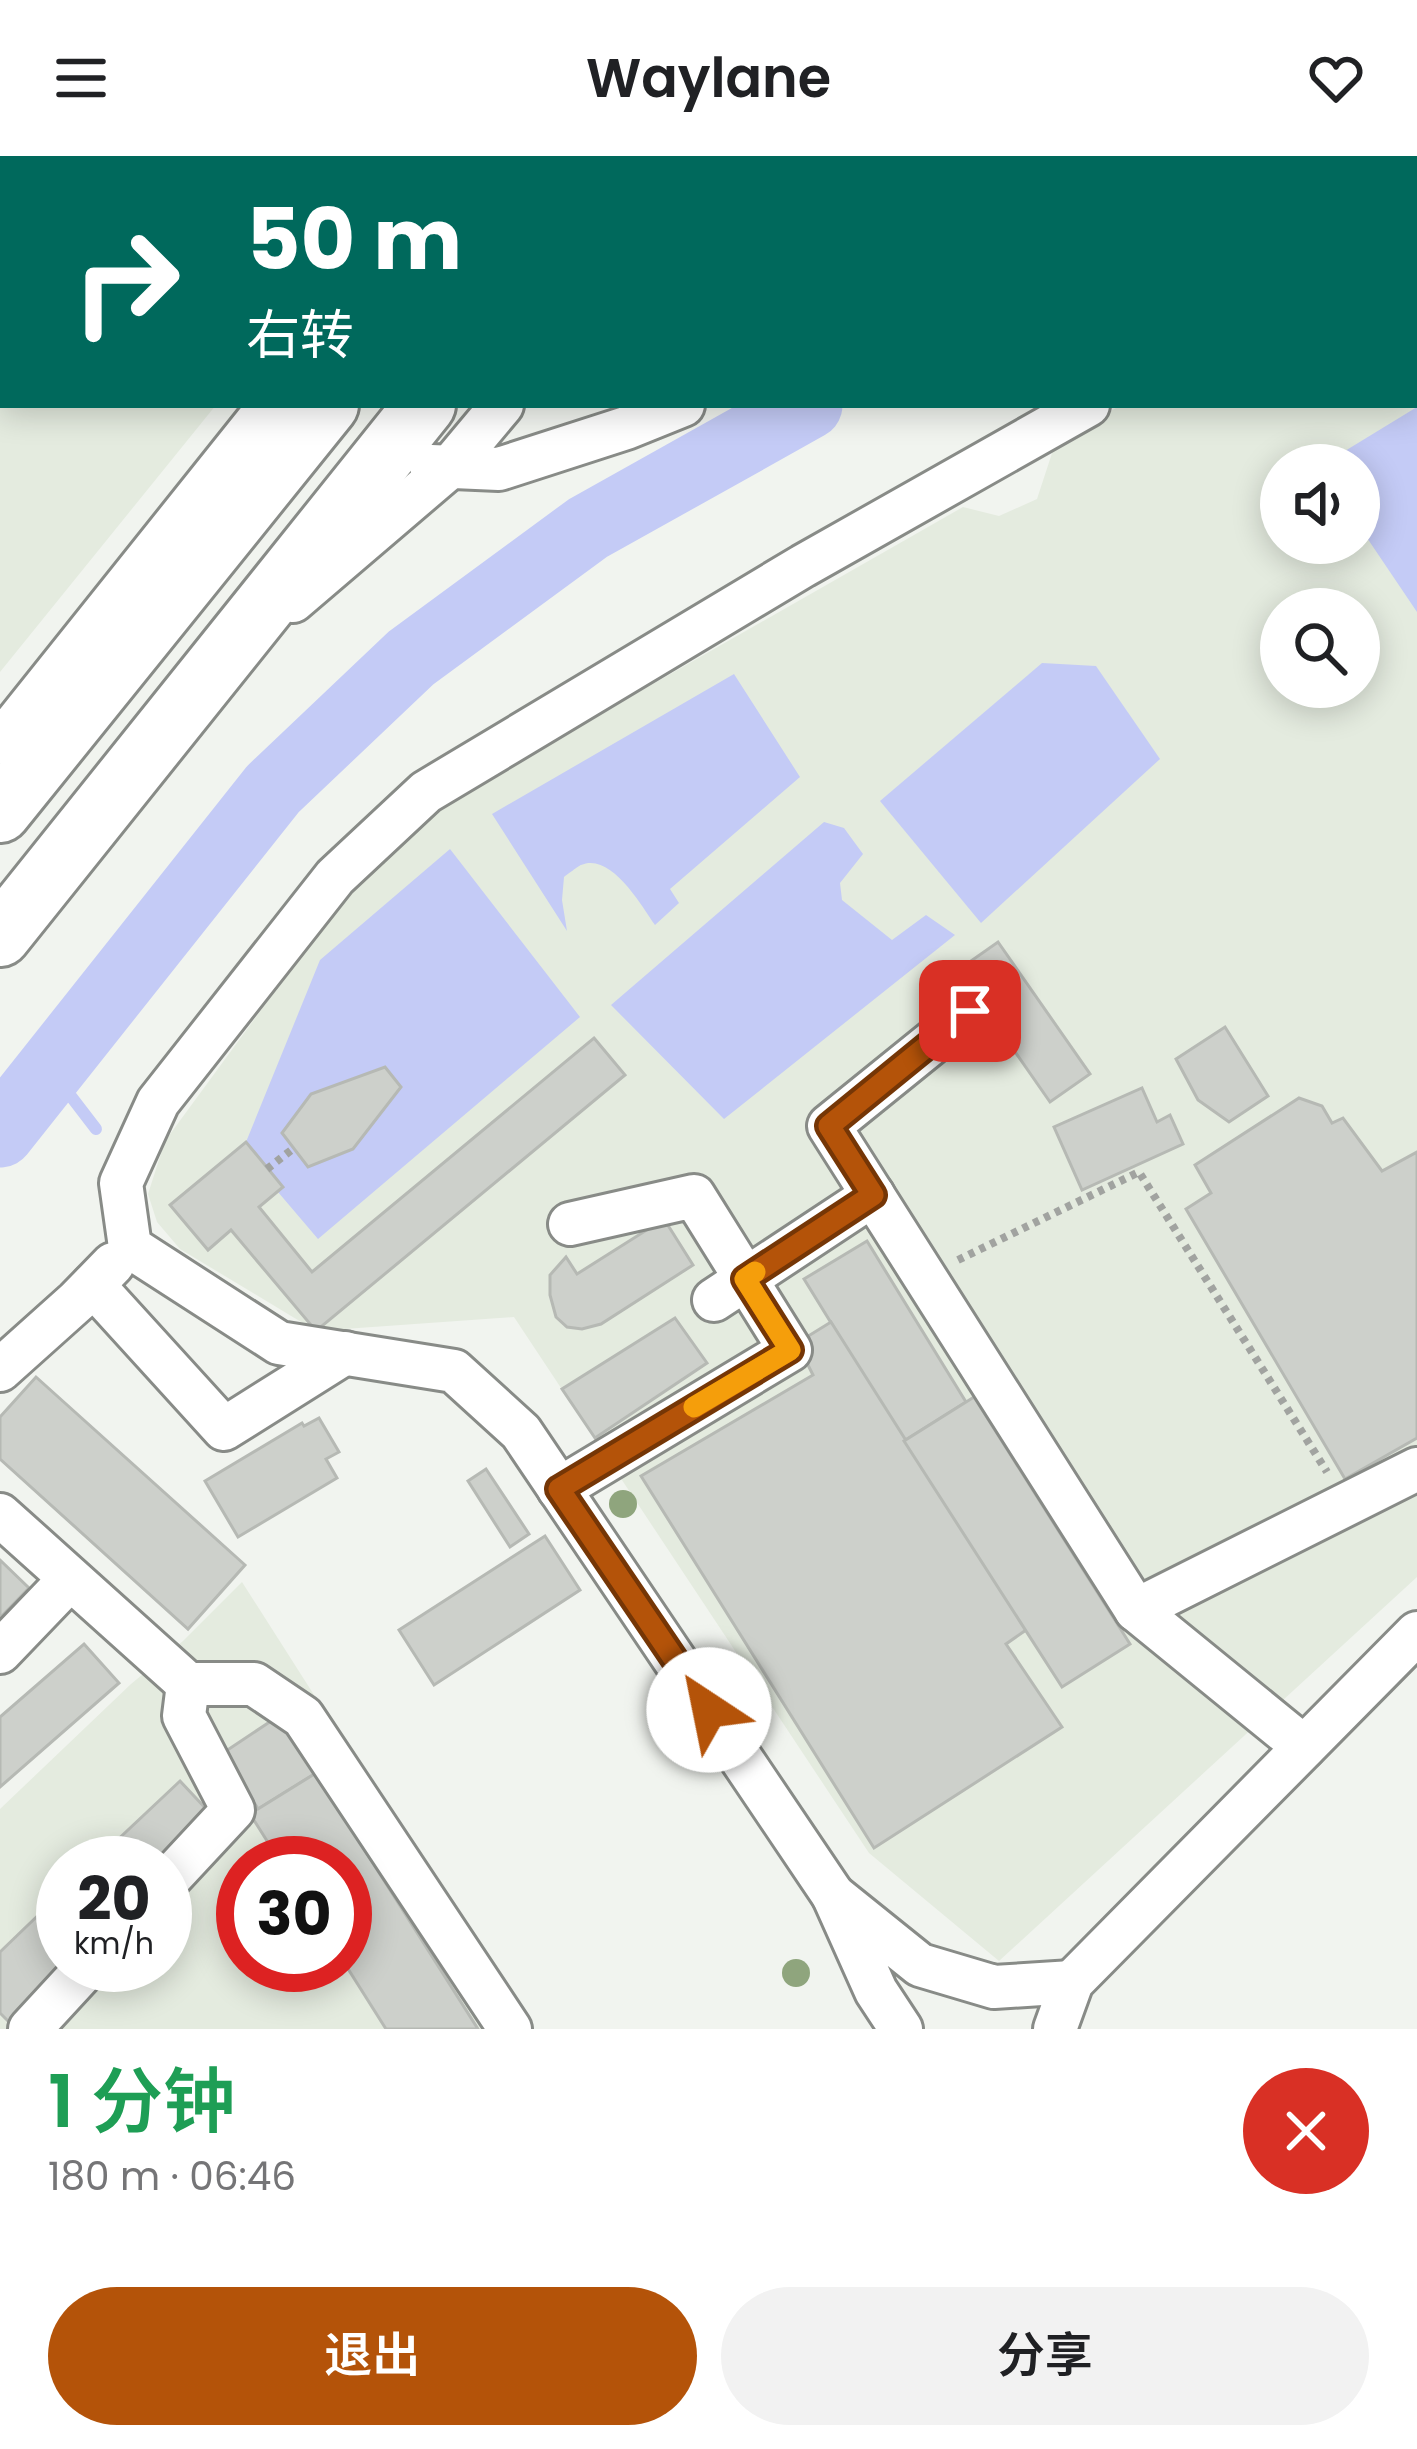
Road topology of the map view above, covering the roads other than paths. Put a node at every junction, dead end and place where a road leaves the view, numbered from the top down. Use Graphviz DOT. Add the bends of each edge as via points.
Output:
graph roads {
  1 [pos="268,408"];
  2 [pos="326,408"];
  3 [pos="423,408"];
  4 [pos="499,408"];
  5 [pos="675,408"];
  6 [pos="1083,408"];
  7 [pos="377,465"];
  8 [pos="451,466"];
  9 [pos="214,669"];
  10 [pos="0,742"];
  11 [pos="0,812"];
  12 [pos="0,936"];
  13 [pos="970,1011"];
  14 [pos="873,1195"];
  15 [pos="570,1224"];
  16 [pos="130,1247"];
  17 [pos="93,1285"];
  18 [pos="730,1289"];
  19 [pos="345,1353"];
  20 [pos="0,1370"];
  21 [pos="1417,1469"];
  22 [pos="559,1489"];
  23 [pos="0,1515"];
  24 [pos="70,1580"];
  25 [pos="1136,1610"];
  26 [pos="1417,1633"];
  27 [pos="0,1653"];
  28 [pos="0,1674"];
  29 [pos="188,1684"];
  30 [pos="1304,1747"];
  31 [pos="192,1854"];
  32 [pos="833,1895"];
  33 [pos="1072,1982"];
  34 [pos="64,1992"];
  35 [pos="30,2029"];
  36 [pos="510,2029"];
  37 [pos="901,2029"];
  38 [pos="1055,2029"];
  1 -- 10 [label="street"];
  2 -- 11 [label="highway"];
  3 -- 7 [label="highway"];
  4 -- 8 [label="street"];
  5 -- 8 [label="street" via="500,470"];
  6 -- 16 [label="street" via="426,792 334,877 158,1102 122,1183"];
  7 -- 8 [label="street"];
  7 -- 9 [label="highway"];
  8 -- 9 [label="street"];
  9 -- 12 [label="highway"];
  13 -- 14 [label="street" via="829,1126"];
  14 -- 18 [label="street"];
  14 -- 25 [label="street"];
  15 -- 18 [label="street" via="694,1196"];
  16 -- 17 [label="street"];
  16 -- 19 [label="street" via="279,1343"];
  17 -- 19 [label="street" via="224,1429"];
  17 -- 20 [label="street"];
  18 -- 22 [label="street" via="790,1350"];
  19 -- 22 [label="street" via="454,1371 521,1432"];
  21 -- 25 [label="street"];
  22 -- 32 [label="street"];
  23 -- 24 [label="street"];
  24 -- 27 [label="street"];
  24 -- 29 [label="street"];
  25 -- 30 [label="street"];
  26 -- 30 [label="street"];
  27 -- 28 [label="street"];
  29 -- 31 [label="street" via="184,1716 233,1810"];
  29 -- 36 [label="street" via="254,1684 302,1717"];
  30 -- 33 [label="street"];
  32 -- 33 [label="street" via="920,1965 994,1987"];
  32 -- 37 [label="street"];
  33 -- 38 [label="street"];
  34 -- 35 [label="street"];
}
